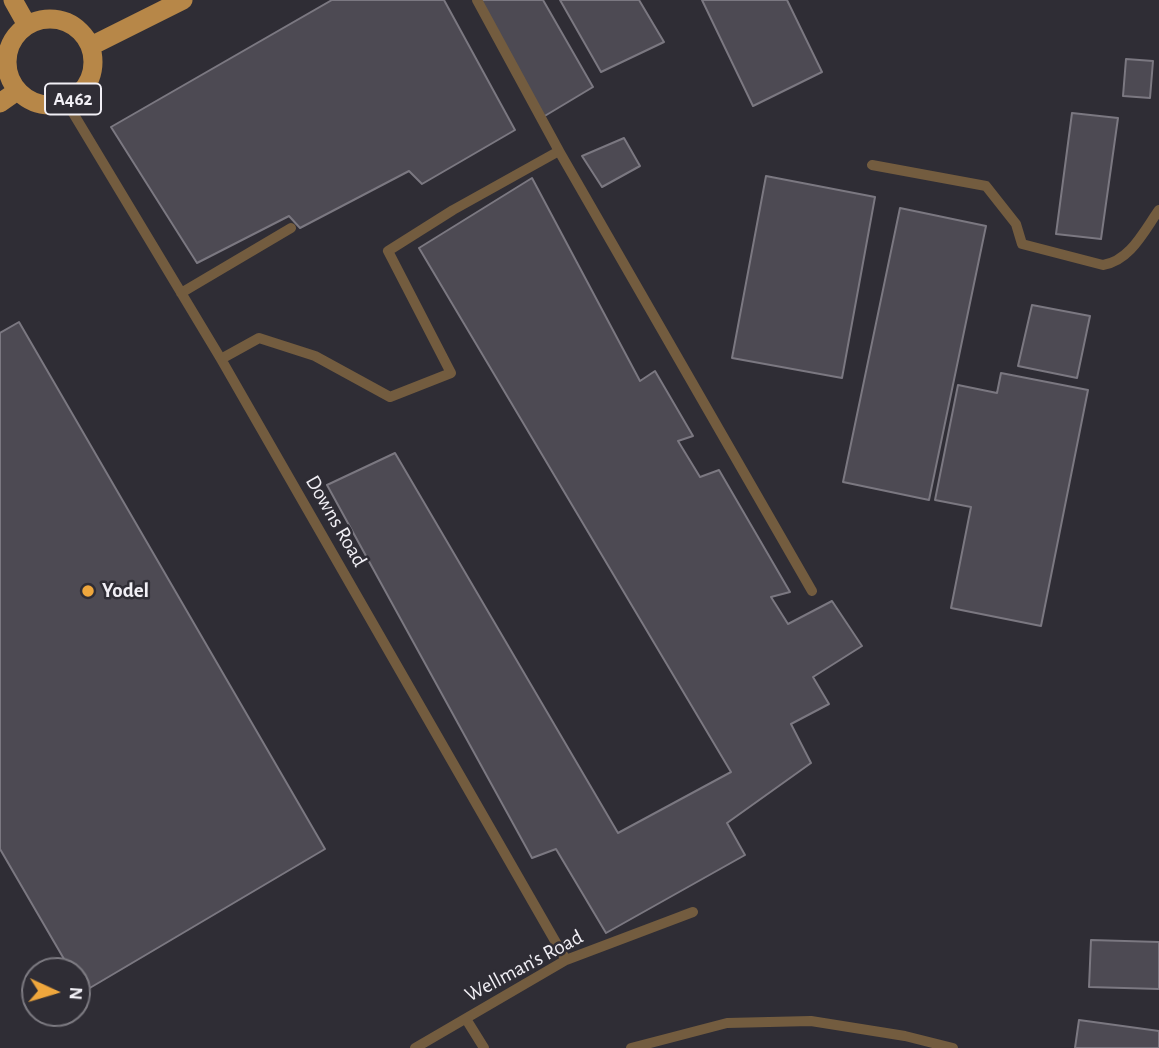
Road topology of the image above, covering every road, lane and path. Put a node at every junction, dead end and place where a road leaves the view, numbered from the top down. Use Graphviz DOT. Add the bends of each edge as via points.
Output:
graph roads {
  1 [pos="13,0"];
  2 [pos="183,0"];
  3 [pos="477,0"];
  4 [pos="27,25"];
  5 [pos="91,46"];
  6 [pos="17,91"];
  7 [pos="0,103"];
  8 [pos="67,103"];
  9 [pos="559,151"];
  10 [pos="872,165"];
  11 [pos="1159,210"];
  12 [pos="290,228"];
  13 [pos="181,293"];
  14 [pos="221,359"];
  15 [pos="812,591"];
  16 [pos="693,912"];
  17 [pos="566,960"];
  18 [pos="466,1019"];
  19 [pos="415,1048"];
  20 [pos="484,1048"];
  21 [pos="631,1048"];
  22 [pos="953,1048"];
  1 -- 4 [label="main road"];
  2 -- 5 [label="main road"];
  3 -- 9 [label="lane"];
  4 -- 5 [label="main road" via="50,19 64,22"];
  4 -- 6 [label="main road, A462" via="13,39 7,54 6,69"];
  5 -- 8 [label="main road, A462" via="93,69 88,83"];
  6 -- 7 [label="main road, A462"];
  6 -- 8 [label="main road, A462" via="35,103"];
  8 -- 13 [label="lane, Downs Road"];
  9 -- 14 [label="lane" via="388,251 451,373 390,397 315,356 259,338"];
  9 -- 15 [label="lane"];
  10 -- 11 [label="lane" via="986,186 1016,224 1023,244 1103,265 1116,263"];
  12 -- 13 [label="lane"];
  13 -- 14 [label="lane, Downs Road"];
  14 -- 17 [label="lane, Downs Road"];
  16 -- 17 [label="lane, Wellman's Road"];
  17 -- 18 [label="lane, Wellman's Road"];
  18 -- 19 [label="lane, Wellman's Road"];
  18 -- 20 [label="lane"];
  21 -- 22 [label="lane" via="727,1023 811,1021"];
}
